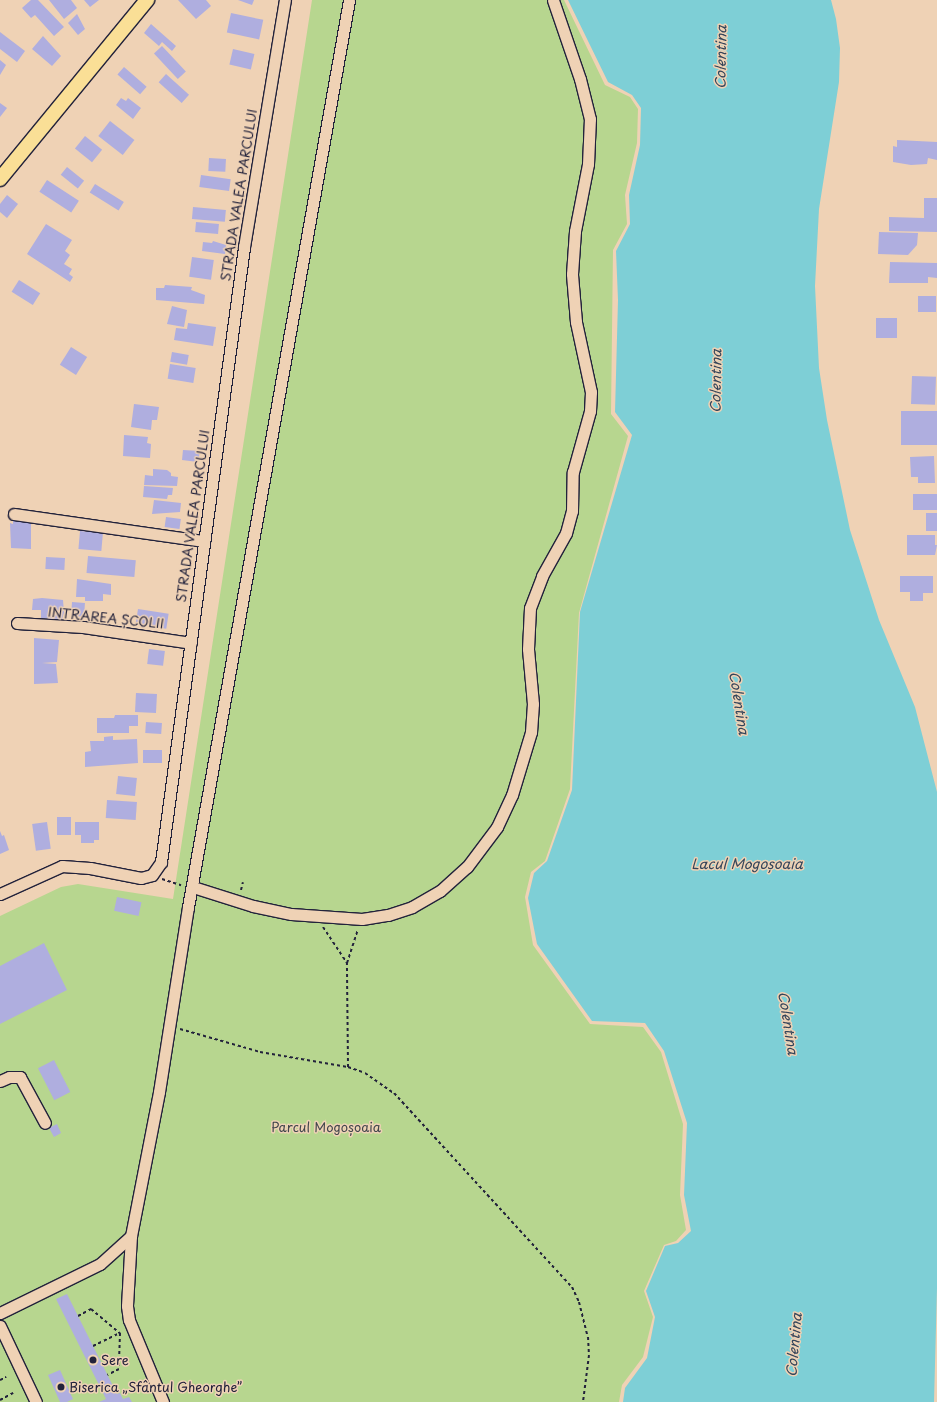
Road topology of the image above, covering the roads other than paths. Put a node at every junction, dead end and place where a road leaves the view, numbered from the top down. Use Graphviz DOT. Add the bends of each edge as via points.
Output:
graph roads {
  1 [pos="147,0"];
  2 [pos="285,0"];
  3 [pos="349,0"];
  4 [pos="553,0"];
  5 [pos="0,179"];
  6 [pos="14,514"];
  7 [pos="204,541"];
  8 [pos="17,623"];
  9 [pos="191,642"];
  10 [pos="193,887"];
  11 [pos="0,894"];
  12 [pos="0,1081"];
  13 [pos="45,1123"];
  14 [pos="131,1236"];
  15 [pos="0,1313"];
  16 [pos="0,1326"];
  17 [pos="36,1402"];
  18 [pos="162,1402"];
  1 -- 5 [label="main road"];
  2 -- 7 [label="street, STRADA VALEA PARCULUI" via="257,164"];
  3 -- 10 [label="street"];
  4 -- 10 [label="street" via="580,78 590,119 588,157 575,231 572,274 576,322 591,392 590,411 573,472 572,512 566,534 542,576 530,608 528,649 533,704 531,732 524,760 497,827 467,867 440,891 412,907 362,919 314,916 253,906"];
  6 -- 7 [label="street"];
  7 -- 9 [label="street, STRADA VALEA PARCULUI"];
  8 -- 9 [label="street, INTRAREA ȘCOLII" via="83,627"];
  9 -- 11 [label="street, STRADA VALEA PARCULUI" via="161,862 152,875 141,878 90,868 62,866"];
  10 -- 14 [label="street" via="168,1026 160,1092"];
  12 -- 13 [label="street" via="9,1077 20,1077"];
  14 -- 15 [label="street" via="100,1264"];
  14 -- 18 [label="street" via="127,1306 132,1327"];
  16 -- 17 [label="street"];
}
